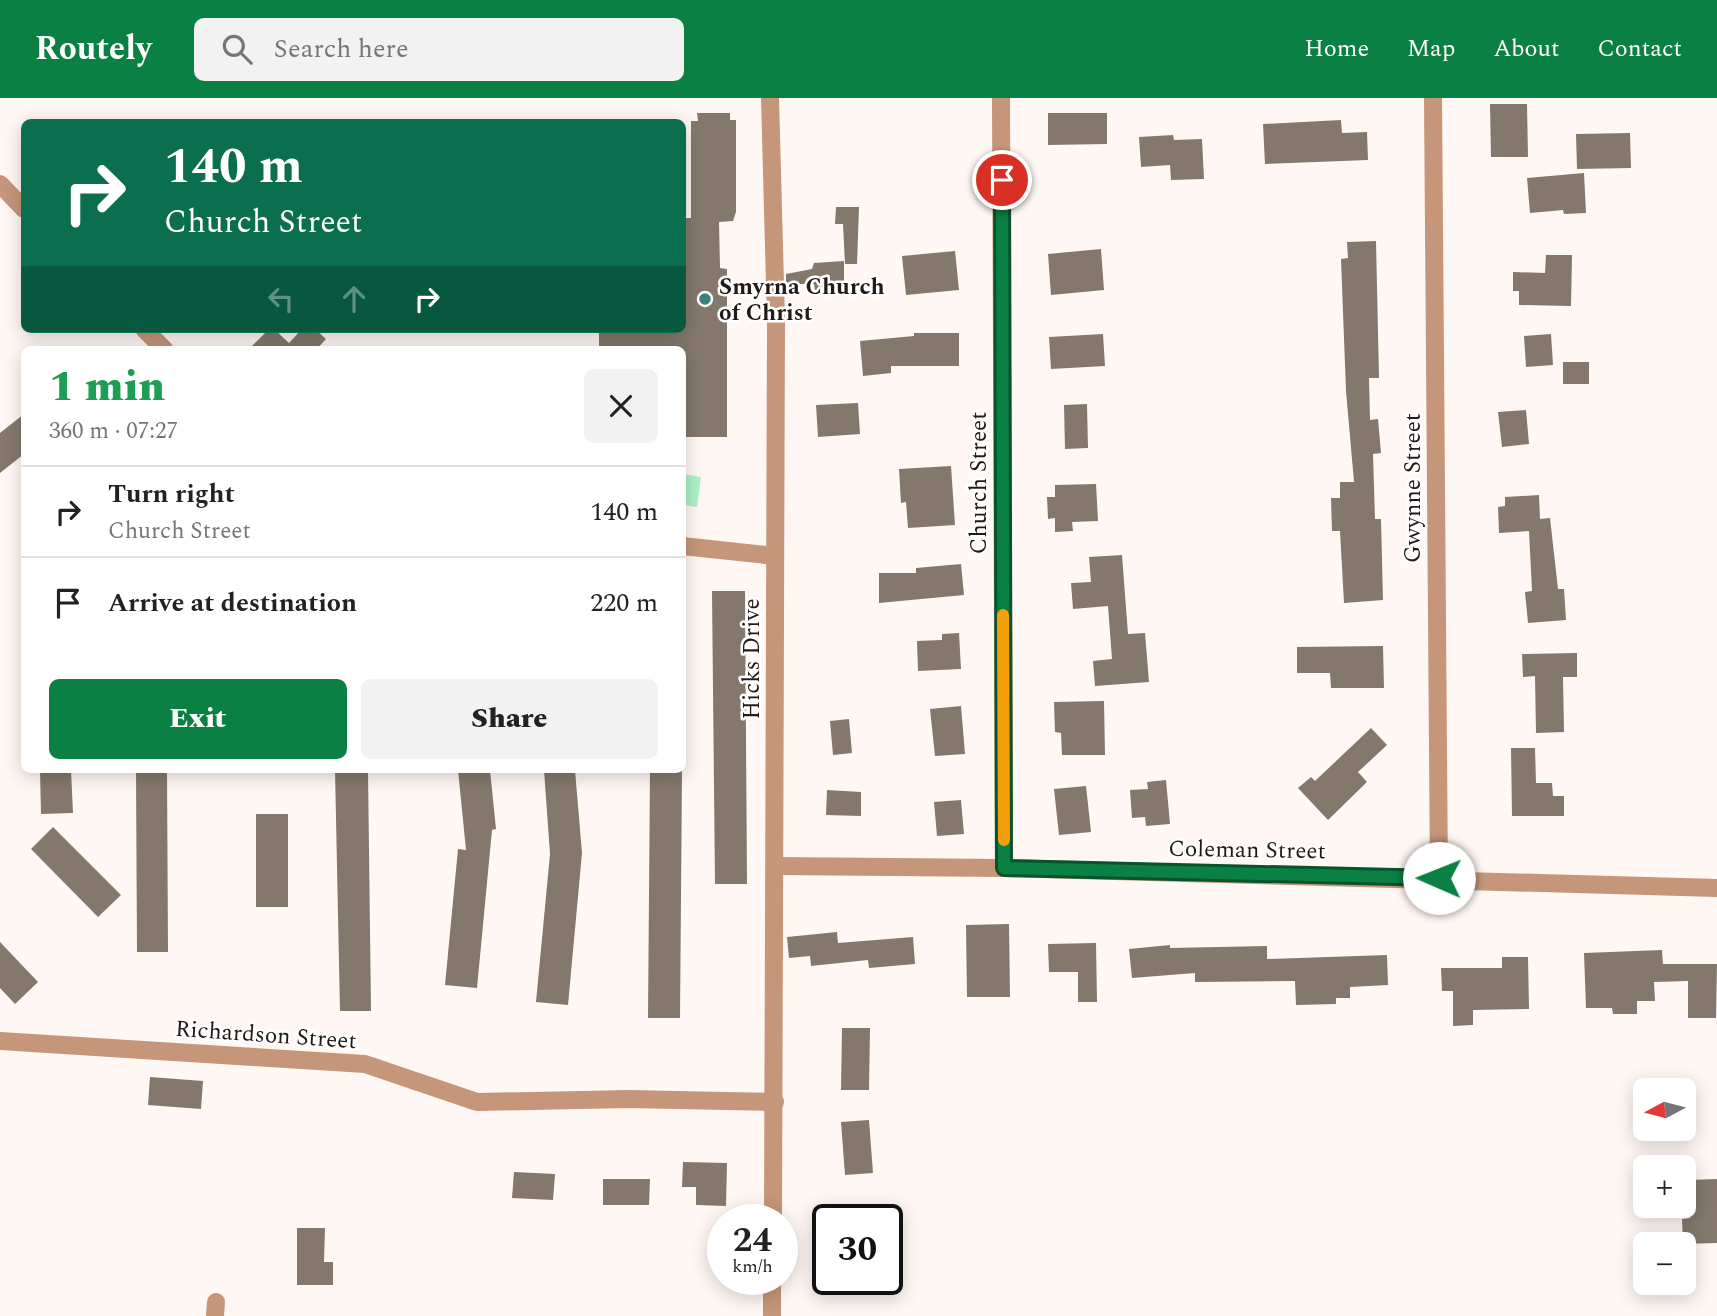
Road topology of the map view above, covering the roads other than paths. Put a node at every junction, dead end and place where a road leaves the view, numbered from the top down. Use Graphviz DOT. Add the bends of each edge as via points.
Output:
graph roads {
  1 [pos="770,98"];
  2 [pos="1001,98"];
  3 [pos="1433,98"];
  4 [pos="0,184"];
  5 [pos="21,206"];
  6 [pos="148,333"];
  7 [pos="161,346"];
  8 [pos="686,546"];
  9 [pos="775,556"];
  10 [pos="776,866"];
  11 [pos="1004,868"];
  12 [pos="1439,878"];
  13 [pos="1717,888"];
  14 [pos="0,1041"];
  15 [pos="775,1102"];
  16 [pos="773,1204"];
  17 [pos="772,1295"];
  18 [pos="772,1316"];
  1 -- 9 [label="street, Hicks Drive" via="776,321"];
  2 -- 11 [label="street, Church Street"];
  3 -- 12 [label="street, Gwynne Street"];
  4 -- 5 [label="street"];
  6 -- 7 [label="street"];
  8 -- 9 [label="street"];
  9 -- 10 [label="street, Hicks Drive"];
  10 -- 11 [label="street, Coleman Street"];
  10 -- 15 [label="street, Hicks Drive"];
  11 -- 12 [label="street, Coleman Street"];
  12 -- 13 [label="street, Coleman Street"];
  14 -- 15 [label="street, Richardson Street" via="365,1065 477,1102"];
  15 -- 16 [label="street, Hicks Drive"];
  17 -- 18 [label="street"];
}
